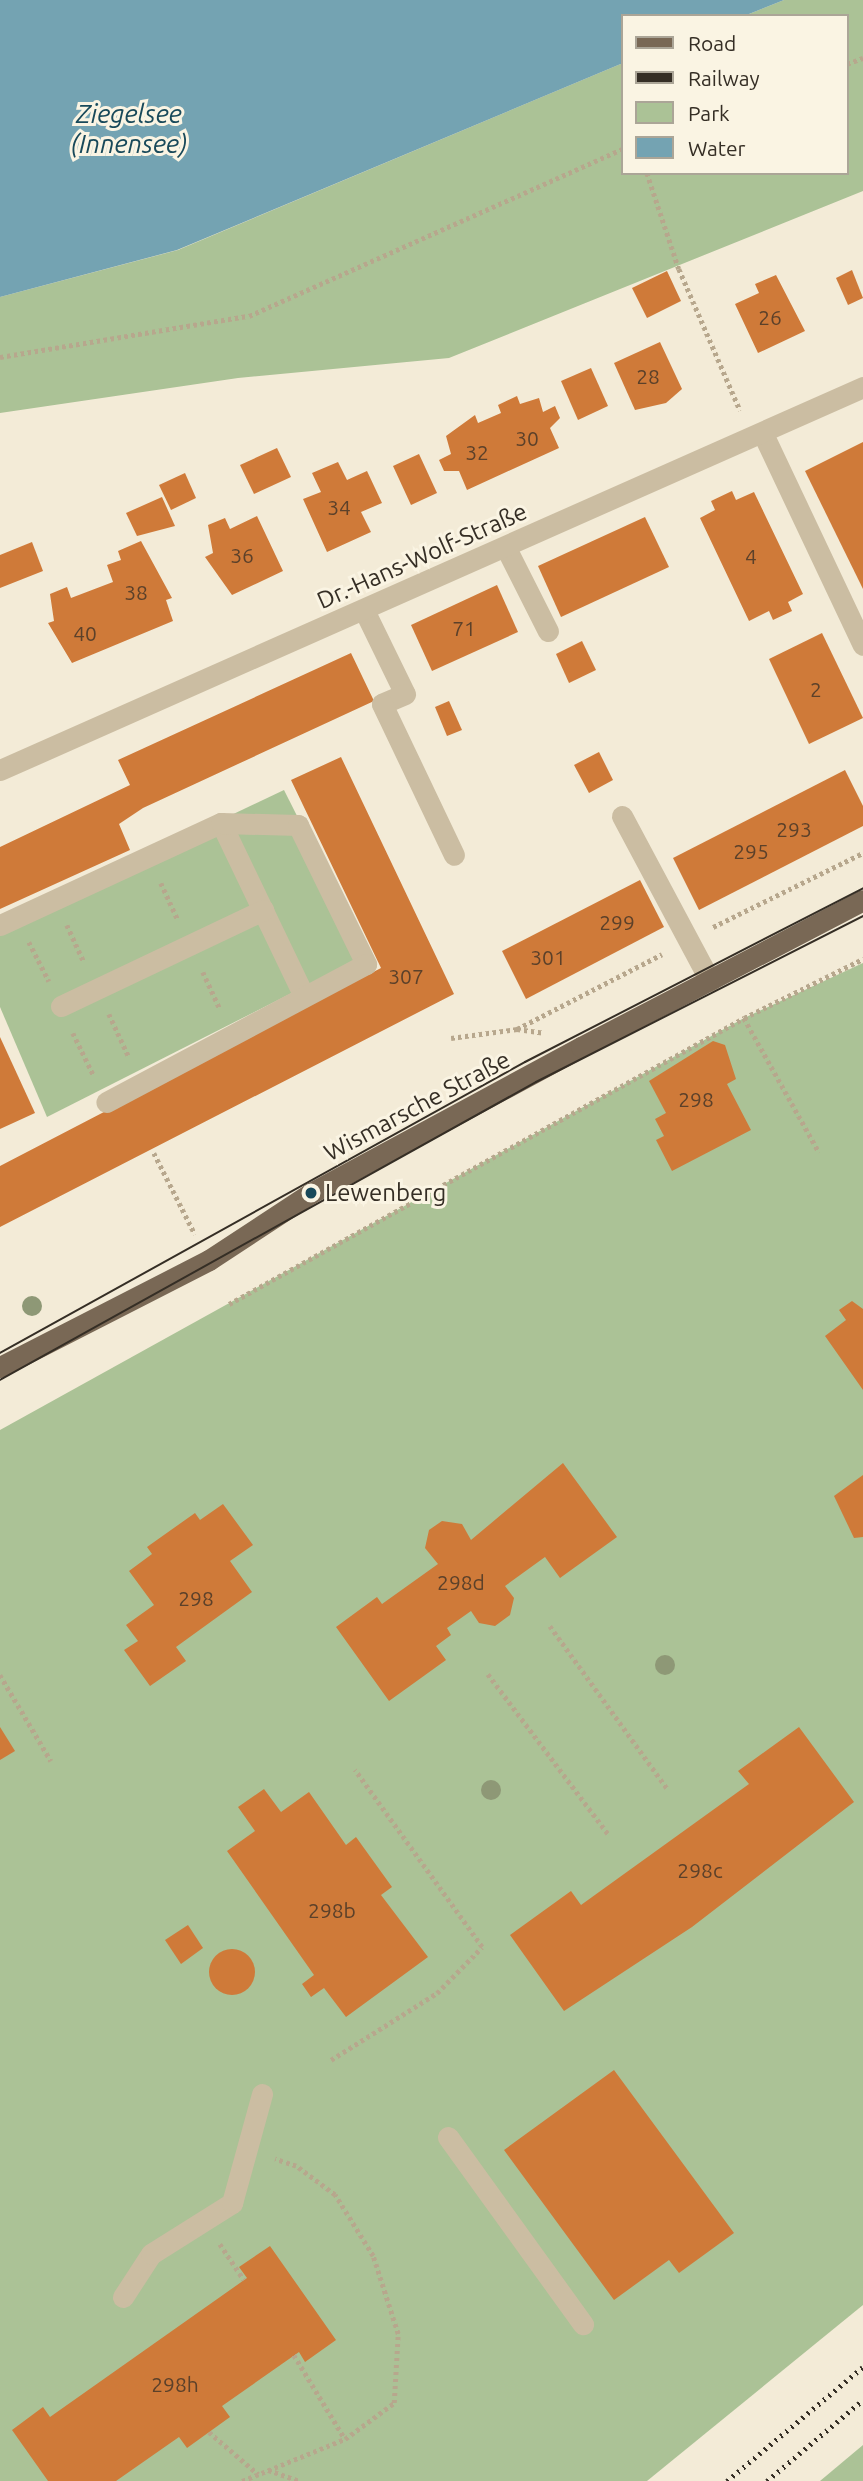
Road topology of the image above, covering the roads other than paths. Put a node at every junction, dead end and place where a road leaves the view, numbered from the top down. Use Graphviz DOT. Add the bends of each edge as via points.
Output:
graph roads {
  1 [pos="863,387"];
  2 [pos="758,438"];
  3 [pos="506,548"];
  4 [pos="364,610"];
  5 [pos="548,631"];
  6 [pos="863,645"];
  7 [pos="0,770"];
  8 [pos="622,816"];
  9 [pos="221,823"];
  10 [pos="454,855"];
  11 [pos="863,900"];
  12 [pos="263,910"];
  13 [pos="0,925"];
  14 [pos="710,981"];
  15 [pos="304,996"];
  16 [pos="61,1006"];
  17 [pos="106,1102"];
  18 [pos="0,1366"];
  19 [pos="262,2094"];
  20 [pos="448,2137"];
  21 [pos="123,2297"];
  22 [pos="583,2324"];
  1 -- 2 [label="street, Dr.-Hans-Wolf-Straße"];
  2 -- 3 [label="street, Dr.-Hans-Wolf-Straße"];
  2 -- 6 [label="street"];
  3 -- 4 [label="street, Dr.-Hans-Wolf-Straße"];
  3 -- 5 [label="street"];
  4 -- 7 [label="street, Dr.-Hans-Wolf-Straße"];
  4 -- 10 [label="street" via="405,694 382,704"];
  8 -- 14 [label="street"];
  9 -- 12 [label="street"];
  9 -- 13 [label="street"];
  9 -- 15 [label="street" via="298,825 366,964"];
  11 -- 14 [label="main road, Wismarsche Straße"];
  12 -- 15 [label="street"];
  12 -- 16 [label="street"];
  14 -- 18 [label="main road, Wismarsche Straße" via="311,1193 209,1260"];
  15 -- 17 [label="street"];
  19 -- 21 [label="street" via="250,2152 232,2203 151,2254"];
  20 -- 22 [label="street"];
}
